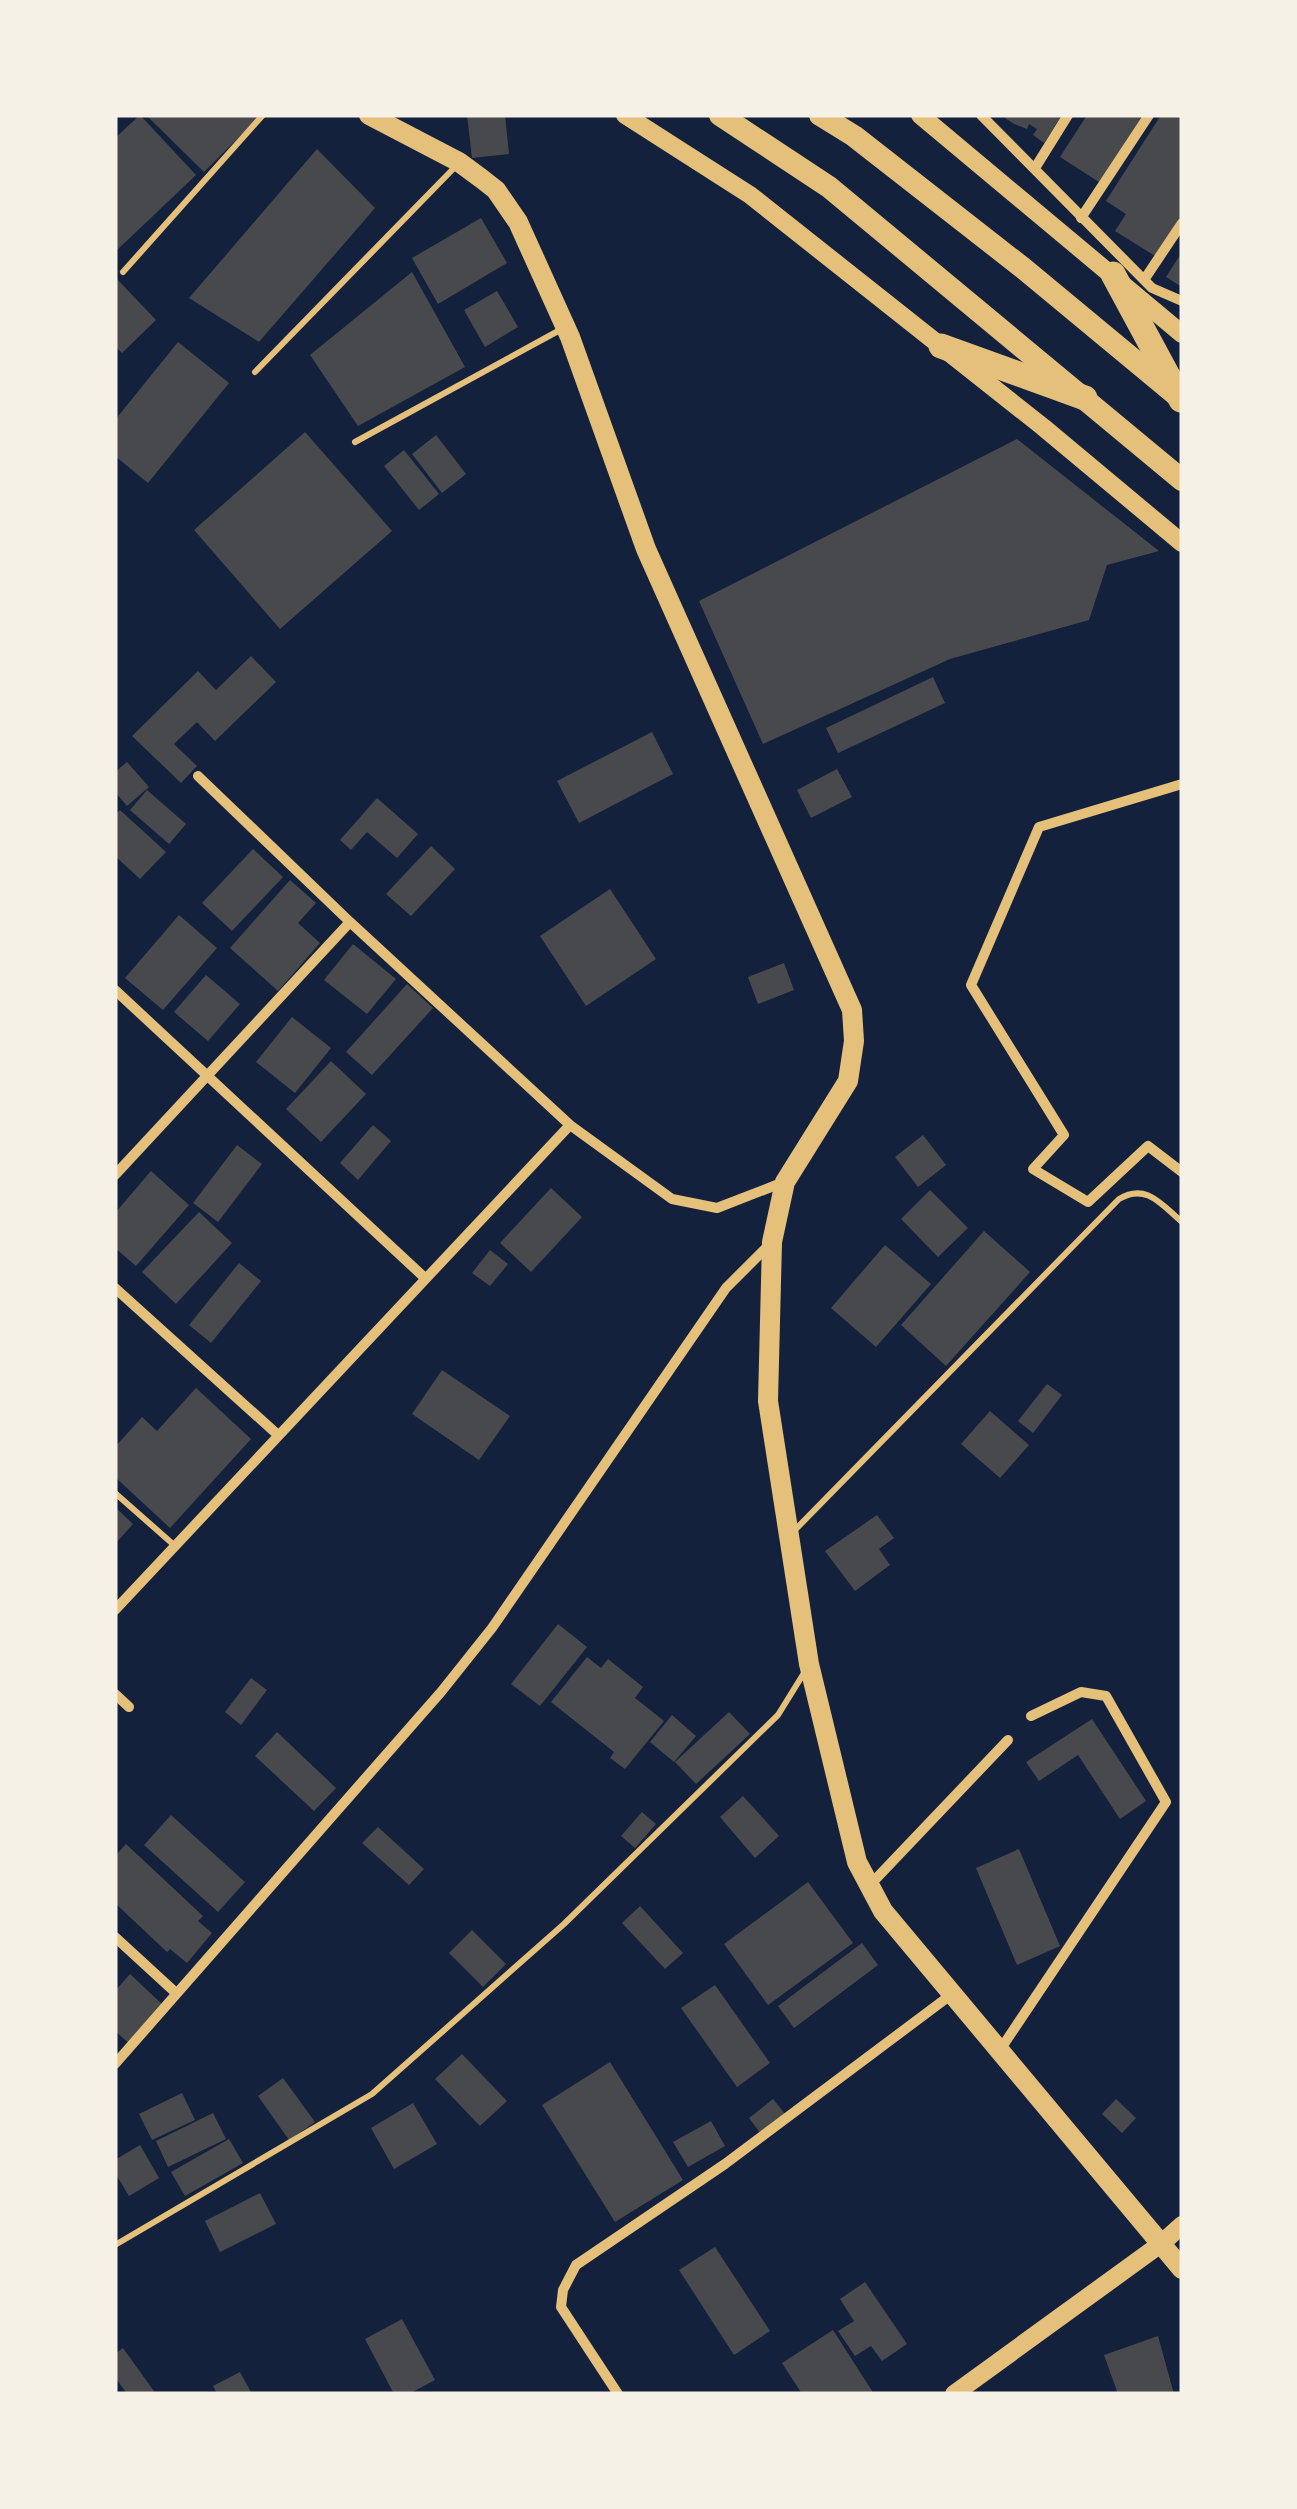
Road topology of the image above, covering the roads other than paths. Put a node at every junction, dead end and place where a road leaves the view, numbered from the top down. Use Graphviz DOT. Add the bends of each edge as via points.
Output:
graph roads {
  1 [pos="263,115"];
  2 [pos="369,115"];
  3 [pos="625,115"];
  4 [pos="720,115"];
  5 [pos="820,115"];
  6 [pos="920,115"];
  7 [pos="981,115"];
  8 [pos="1068,115"];
  9 [pos="1149,115"];
  10 [pos="459,162"];
  11 [pos="1034,168"];
  12 [pos="1081,218"];
  13 [pos="1182,223"];
  14 [pos="122,272"];
  15 [pos="1113,274"];
  16 [pos="1144,280"];
  17 [pos="1182,301"];
  18 [pos="566,327"];
  19 [pos="1182,334"];
  20 [pos="940,346"];
  21 [pos="255,372"];
  22 [pos="1085,398"];
  23 [pos="1182,400"];
  24 [pos="355,442"];
  25 [pos="1182,480"];
  26 [pos="1182,543"];
  27 [pos="198,776"];
  28 [pos="1182,784"];
  29 [pos="350,922"];
  30 [pos="115,990"];
  31 [pos="209,1078"];
  32 [pos="570,1125"];
  33 [pos="1182,1172"];
  34 [pos="115,1175"];
  35 [pos="785,1182"];
  36 [pos="1182,1222"];
  37 [pos="772,1242"];
  38 [pos="425,1278"];
  39 [pos="115,1288"];
  40 [pos="278,1435"];
  41 [pos="115,1494"];
  42 [pos="789,1536"];
  43 [pos="174,1546"];
  44 [pos="115,1610"];
  45 [pos="809,1664"];
  46 [pos="115,1694"];
  47 [pos="129,1707"];
  48 [pos="1031,1716"];
  49 [pos="1008,1740"];
  50 [pos="870,1886"];
  51 [pos="115,1937"];
  52 [pos="176,1994"];
  53 [pos="953,1994"];
  54 [pos="1000,2050"];
  55 [pos="115,2064"];
  56 [pos="1182,2225"];
  57 [pos="1162,2243"];
  58 [pos="115,2246"];
  59 [pos="1182,2269"];
  60 [pos="618,2394"];
  61 [pos="954,2394"];
  1 -- 14 [label="lane"];
  2 -- 10 [label="main road"];
  3 -- 20 [label="street" via="750,195"];
  4 -- 22 [label="highway" via="829,187"];
  5 -- 23 [label="highway" via="1024,268"];
  6 -- 15 [label="street"];
  7 -- 11 [label="street"];
  8 -- 11 [label="street"];
  9 -- 12 [label="street"];
  10 -- 18 [label="main road" via="496,190 518,222"];
  10 -- 21 [label="lane"];
  11 -- 12 [label="street"];
  12 -- 16 [label="street"];
  13 -- 16 [label="street"];
  15 -- 19 [label="street"];
  15 -- 23 [label="highway"];
  16 -- 17 [label="street"];
  18 -- 24 [label="lane"];
  18 -- 35 [label="main road" via="646,549 852,1010 848,1080"];
  20 -- 22 [label="highway"];
  20 -- 26 [label="street"];
  22 -- 25 [label="highway"];
  27 -- 29 [label="street"];
  28 -- 33 [label="street" via="1039,827 971,985 1064,1135 1033,1169 1088,1202 1148,1146"];
  29 -- 31 [label="street"];
  29 -- 32 [label="street"];
  30 -- 31 [label="street"];
  31 -- 34 [label="street"];
  31 -- 38 [label="street"];
  32 -- 35 [label="street" via="672,1200 718,1208"];
  32 -- 38 [label="street"];
  35 -- 37 [label="main road"];
  36 -- 42 [label="lane" via="1149,1193 1119,1199"];
  37 -- 42 [label="main road" via="768,1401"];
  37 -- 52 [label="street" via="694,1332 492,1628"];
  38 -- 40 [label="street"];
  39 -- 40 [label="street"];
  40 -- 43 [label="street"];
  41 -- 43 [label="lane"];
  42 -- 45 [label="main road"];
  43 -- 44 [label="street"];
  45 -- 50 [label="main road" via="857,1862"];
  45 -- 58 [label="lane" via="778,1715 564,1924 372,2094"];
  46 -- 47 [label="street"];
  48 -- 54 [label="street" via="1081,1692 1106,1696 1166,1802"];
  49 -- 50 [label="street"];
  50 -- 53 [label="main road"];
  51 -- 52 [label="street"];
  52 -- 55 [label="street"];
  53 -- 54 [label="main road"];
  53 -- 60 [label="street" via="576,2266 561,2307"];
  54 -- 57 [label="main road"];
  56 -- 57 [label="street"];
  57 -- 59 [label="main road"];
  57 -- 61 [label="street"];
}
